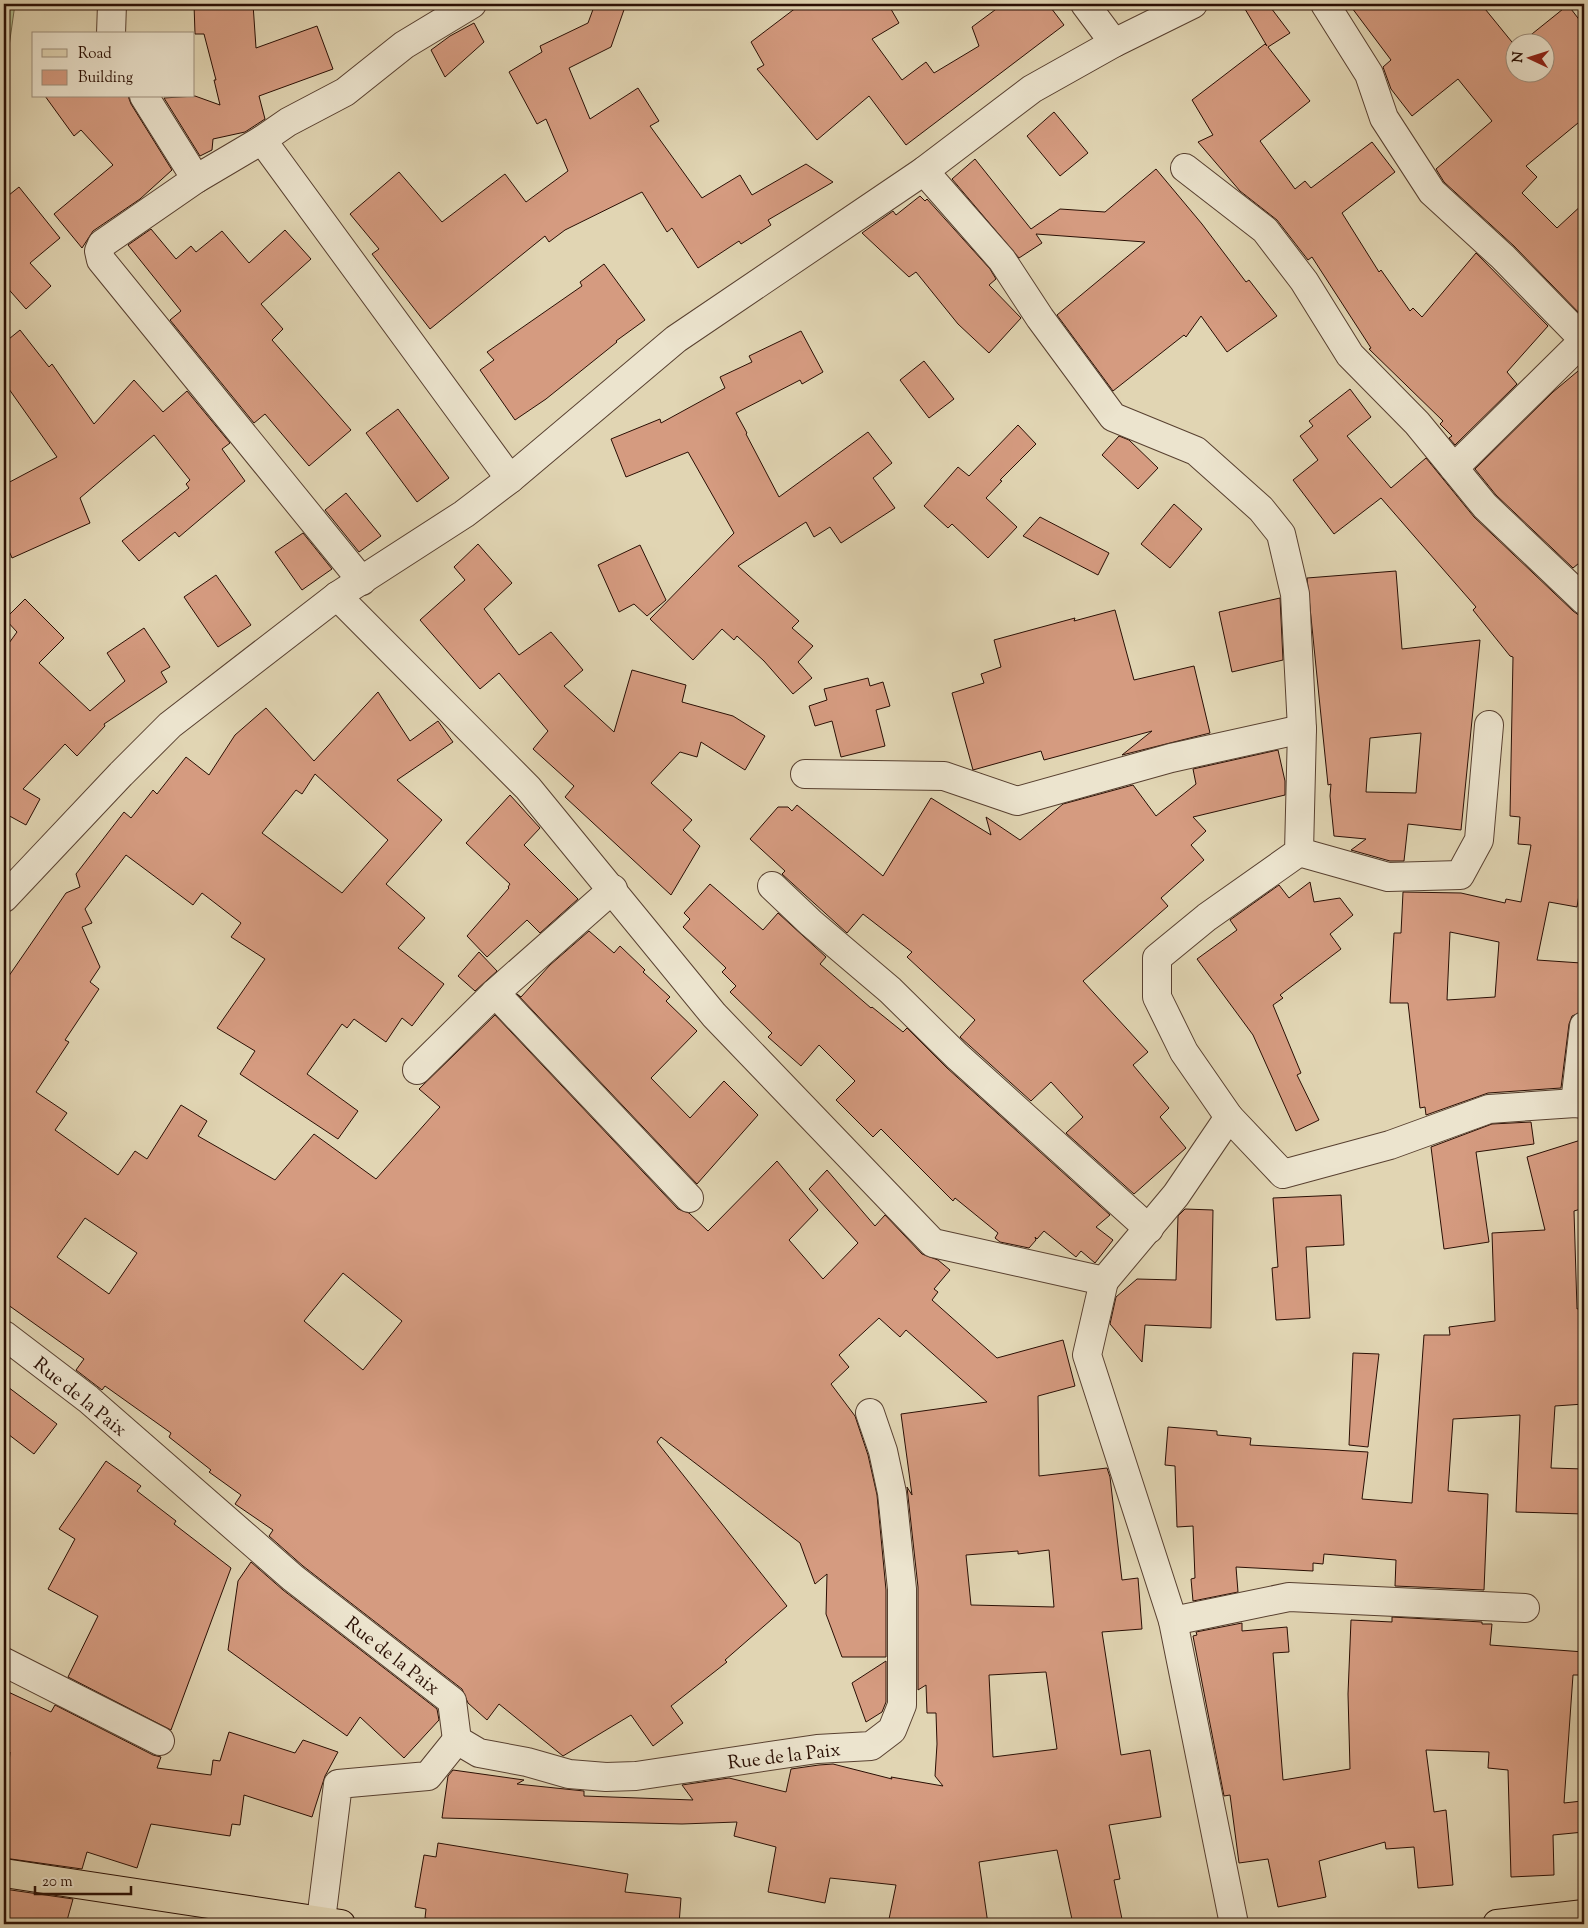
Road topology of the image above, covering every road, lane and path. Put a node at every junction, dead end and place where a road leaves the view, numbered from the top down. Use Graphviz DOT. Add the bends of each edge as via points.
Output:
graph roads {
  1 [pos="112,4"];
  2 [pos="472,4"];
  3 [pos="1085,4"];
  4 [pos="1193,4"];
  5 [pos="1324,4"];
  6 [pos="111,32"];
  7 [pos="1114,43"];
  8 [pos="145,98"];
  9 [pos="262,140"];
  10 [pos="1185,168"];
  11 [pos="924,171"];
  12 [pos="196,179"];
  13 [pos="1584,340"];
  14 [pos="1454,468"];
  15 [pos="510,479"];
  16 [pos="362,581"];
  17 [pos="337,596"];
  18 [pos="1584,600"];
  19 [pos="1489,725"];
  20 [pos="1302,729"];
  21 [pos="805,774"];
  22 [pos="1299,852"];
  23 [pos="772,886"];
  24 [pos="613,889"];
  25 [pos="4,898"];
  26 [pos="495,993"];
  27 [pos="1584,1026"];
  28 [pos="417,1070"];
  29 [pos="1579,1104"];
  30 [pos="1229,1117"];
  31 [pos="689,1198"];
  32 [pos="1149,1229"];
  33 [pos="1104,1281"];
  34 [pos="4,1335"];
  35 [pos="870,1413"];
  36 [pos="1525,1608"];
  37 [pos="1173,1621"];
  38 [pos="4,1662"];
  39 [pos="457,1740"];
  40 [pos="160,1741"];
  41 [pos="4,1873"];
  42 [pos="1584,1914"];
  43 [pos="331,1922"];
  44 [pos="1234,1924"];
  45 [pos="1497,1924"];
  1 -- 6 [label="street"];
  2 -- 9 [label="street" via="404,45 345,92 288,122"];
  3 -- 7 [label="street"];
  4 -- 7 [label="street"];
  5 -- 13 [label="street" via="1369,74 1384,118 1432,192 1504,257"];
  7 -- 11 [label="street" via="1032,89"];
  8 -- 12 [label="street"];
  9 -- 12 [label="street"];
  9 -- 15 [label="street"];
  10 -- 14 [label="street" via="1265,230 1304,282 1350,355 1418,423"];
  11 -- 15 [label="street" via="676,339"];
  11 -- 20 [label="street" via="1002,260 1113,417 1196,451 1261,508 1280,534 1295,594"];
  12 -- 16 [label="street" via="102,244 99,251 101,260"];
  13 -- 14 [label="street"];
  14 -- 18 [label="street" via="1485,506"];
  15 -- 16 [label="street" via="464,514"];
  16 -- 17 [label="street"];
  17 -- 24 [label="street" via="528,788"];
  17 -- 25 [label="street" via="170,725"];
  19 -- 22 [label="street" via="1479,840 1460,875 1388,877"];
  20 -- 21 [label="street" via="1171,758 1017,801 944,776"];
  20 -- 22 [label="street"];
  22 -- 30 [label="street" via="1206,916 1157,958 1157,997 1184,1052"];
  23 -- 32 [label="street"];
  24 -- 26 [label="street"];
  24 -- 33 [label="street" via="714,1014 933,1243"];
  26 -- 28 [label="street"];
  26 -- 31 [label="street"];
  27 -- 29 [label="street"];
  29 -- 30 [label="street" via="1488,1110 1390,1145 1283,1174"];
  30 -- 32 [label="street"];
  32 -- 33 [label="street"];
  33 -- 37 [label="street" via="1086,1355"];
  34 -- 39 [label="street, Rue de la Paix" via="88,1399 293,1578 452,1700"];
  35 -- 39 [label="street, Rue de la Paix" via="892,1493 902,1589 902,1705 892,1730 871,1746 817,1749 636,1776 606,1777 569,1774 479,1753"];
  36 -- 37 [label="street" via="1289,1597"];
  37 -- 44 [label="street"];
  38 -- 40 [label="street"];
  39 -- 43 [label="street" via="428,1776 338,1784"];
  41 -- 43 [label="main road"];
  42 -- 45 [label="main road"];
}
